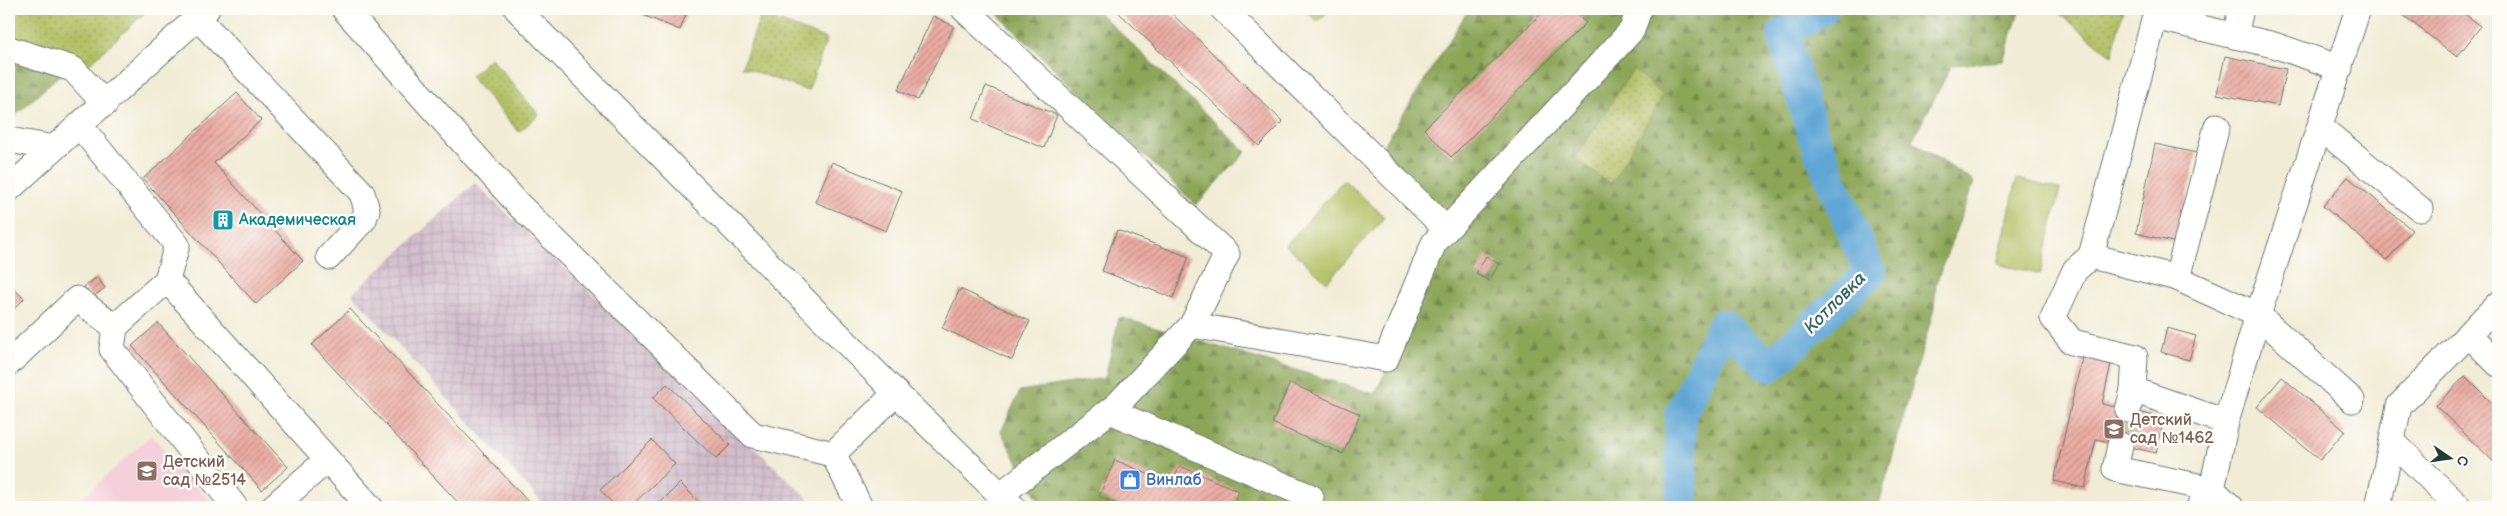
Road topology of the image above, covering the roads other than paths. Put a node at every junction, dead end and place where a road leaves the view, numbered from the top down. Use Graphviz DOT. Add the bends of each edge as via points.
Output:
graph roads {
  1 [pos="344,9"];
  2 [pos="517,9"];
  3 [pos="964,9"];
  4 [pos="1223,9"];
  5 [pos="1639,9"];
  6 [pos="2242,9"];
  7 [pos="2358,9"];
  8 [pos="202,13"];
  9 [pos="2156,13"];
  10 [pos="2235,36"];
  11 [pos="9,50"];
  12 [pos="2340,68"];
  13 [pos="104,104"];
  14 [pos="80,126"];
  15 [pos="2217,126"];
  16 [pos="2321,128"];
  17 [pos="9,140"];
  18 [pos="54,148"];
  19 [pos="9,189"];
  20 [pos="2420,209"];
  21 [pos="1446,229"];
  22 [pos="2091,256"];
  23 [pos="329,257"];
  24 [pos="2177,278"];
  25 [pos="167,280"];
  26 [pos="2498,304"];
  27 [pos="2258,315"];
  28 [pos="1192,326"];
  29 [pos="115,327"];
  30 [pos="2468,334"];
  31 [pos="9,363"];
  32 [pos="2498,364"];
  33 [pos="896,393"];
  34 [pos="2352,400"];
  35 [pos="1110,411"];
  36 [pos="2226,422"];
  37 [pos="2392,442"];
  38 [pos="2120,445"];
  39 [pos="832,454"];
  40 [pos="327,460"];
  41 [pos="1311,497"];
  42 [pos="2205,498"];
  43 [pos="1007,501"];
  44 [pos="235,507"];
  45 [pos="273,507"];
  46 [pos="370,507"];
  47 [pos="860,507"];
  48 [pos="2231,507"];
  49 [pos="2378,507"];
  50 [pos="2459,507"];
  1 -- 39 [label="street" via="518,204 752,435"];
  2 -- 33 [label="street"];
  3 -- 28 [label="street" via="1227,254"];
  4 -- 21 [label="street"];
  5 -- 21 [label="street" via="1632,30"];
  6 -- 10 [label="street"];
  7 -- 12 [label="street"];
  8 -- 13 [label="street"];
  8 -- 23 [label="street" via="362,193 367,210 364,219"];
  9 -- 10 [label="street"];
  9 -- 22 [label="street"];
  10 -- 12 [label="street" via="2274,45"];
  11 -- 13 [label="street" via="73,68"];
  12 -- 16 [label="street"];
  13 -- 14 [label="street"];
  14 -- 18 [label="street"];
  14 -- 25 [label="street" via="177,245"];
  15 -- 24 [label="street"];
  16 -- 20 [label="street"];
  16 -- 27 [label="street"];
  17 -- 18 [label="street"];
  18 -- 19 [label="street"];
  21 -- 28 [label="street" via="1434,243 1386,359"];
  22 -- 24 [label="street"];
  22 -- 36 [label="street" via="2075,270 2053,318 2072,342 2135,357 2130,400"];
  24 -- 27 [label="street"];
  25 -- 29 [label="street"];
  25 -- 40 [label="street"];
  26 -- 30 [label="street"];
  27 -- 34 [label="street"];
  27 -- 36 [label="street"];
  28 -- 35 [label="street"];
  29 -- 31 [label="street" via="77,299"];
  29 -- 44 [label="street" via="112,349"];
  30 -- 32 [label="street"];
  30 -- 37 [label="street" via="2399,406"];
  33 -- 39 [label="street"];
  33 -- 43 [label="street"];
  35 -- 41 [label="street"];
  35 -- 43 [label="street"];
  36 -- 42 [label="street"];
  37 -- 49 [label="street"];
  37 -- 50 [label="street"];
  38 -- 42 [label="street" via="2115,469"];
  39 -- 47 [label="street"];
  40 -- 45 [label="street"];
  40 -- 46 [label="street"];
  42 -- 48 [label="street"];
}
